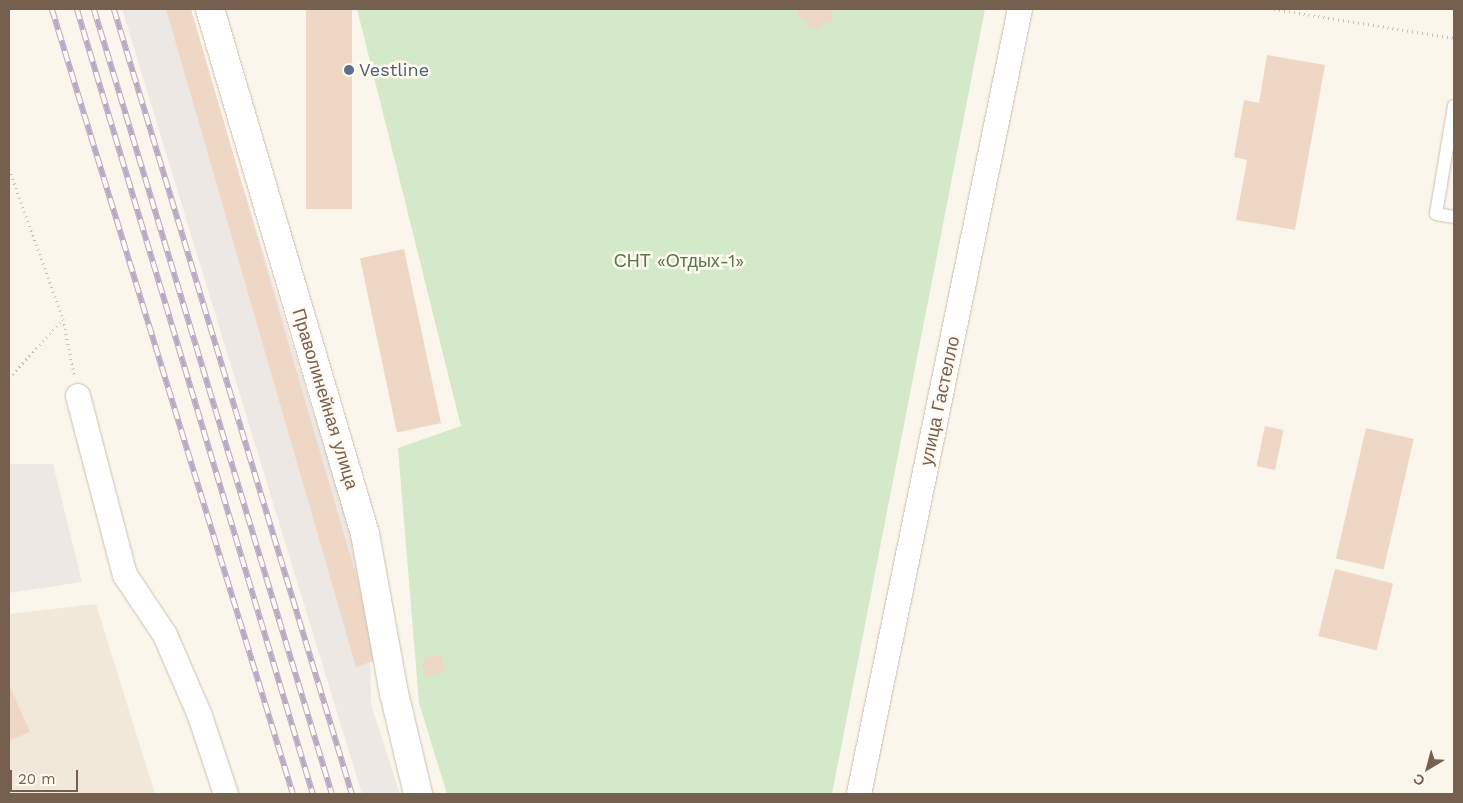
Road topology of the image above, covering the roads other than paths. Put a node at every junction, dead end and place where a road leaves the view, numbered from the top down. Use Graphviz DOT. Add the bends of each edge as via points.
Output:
graph roads {
  1 [pos="210,9"];
  2 [pos="221,9"];
  3 [pos="1020,9"];
  4 [pos="219,39"];
  5 [pos="1454,106"];
  6 [pos="1454,217"];
  7 [pos="78,396"];
  8 [pos="226,794"];
  9 [pos="418,794"];
  10 [pos="859,794"];
  1 -- 4 [label="main road, Праволинейная улица"];
  2 -- 4 [label="main road"];
  3 -- 10 [label="street, улица Гастелло"];
  4 -- 9 [label="main road, Праволинейная улица" via="365,534 394,693"];
  5 -- 6 [label="lane" via="1436,214"];
  7 -- 8 [label="street" via="125,575 165,635 200,716"];
}
